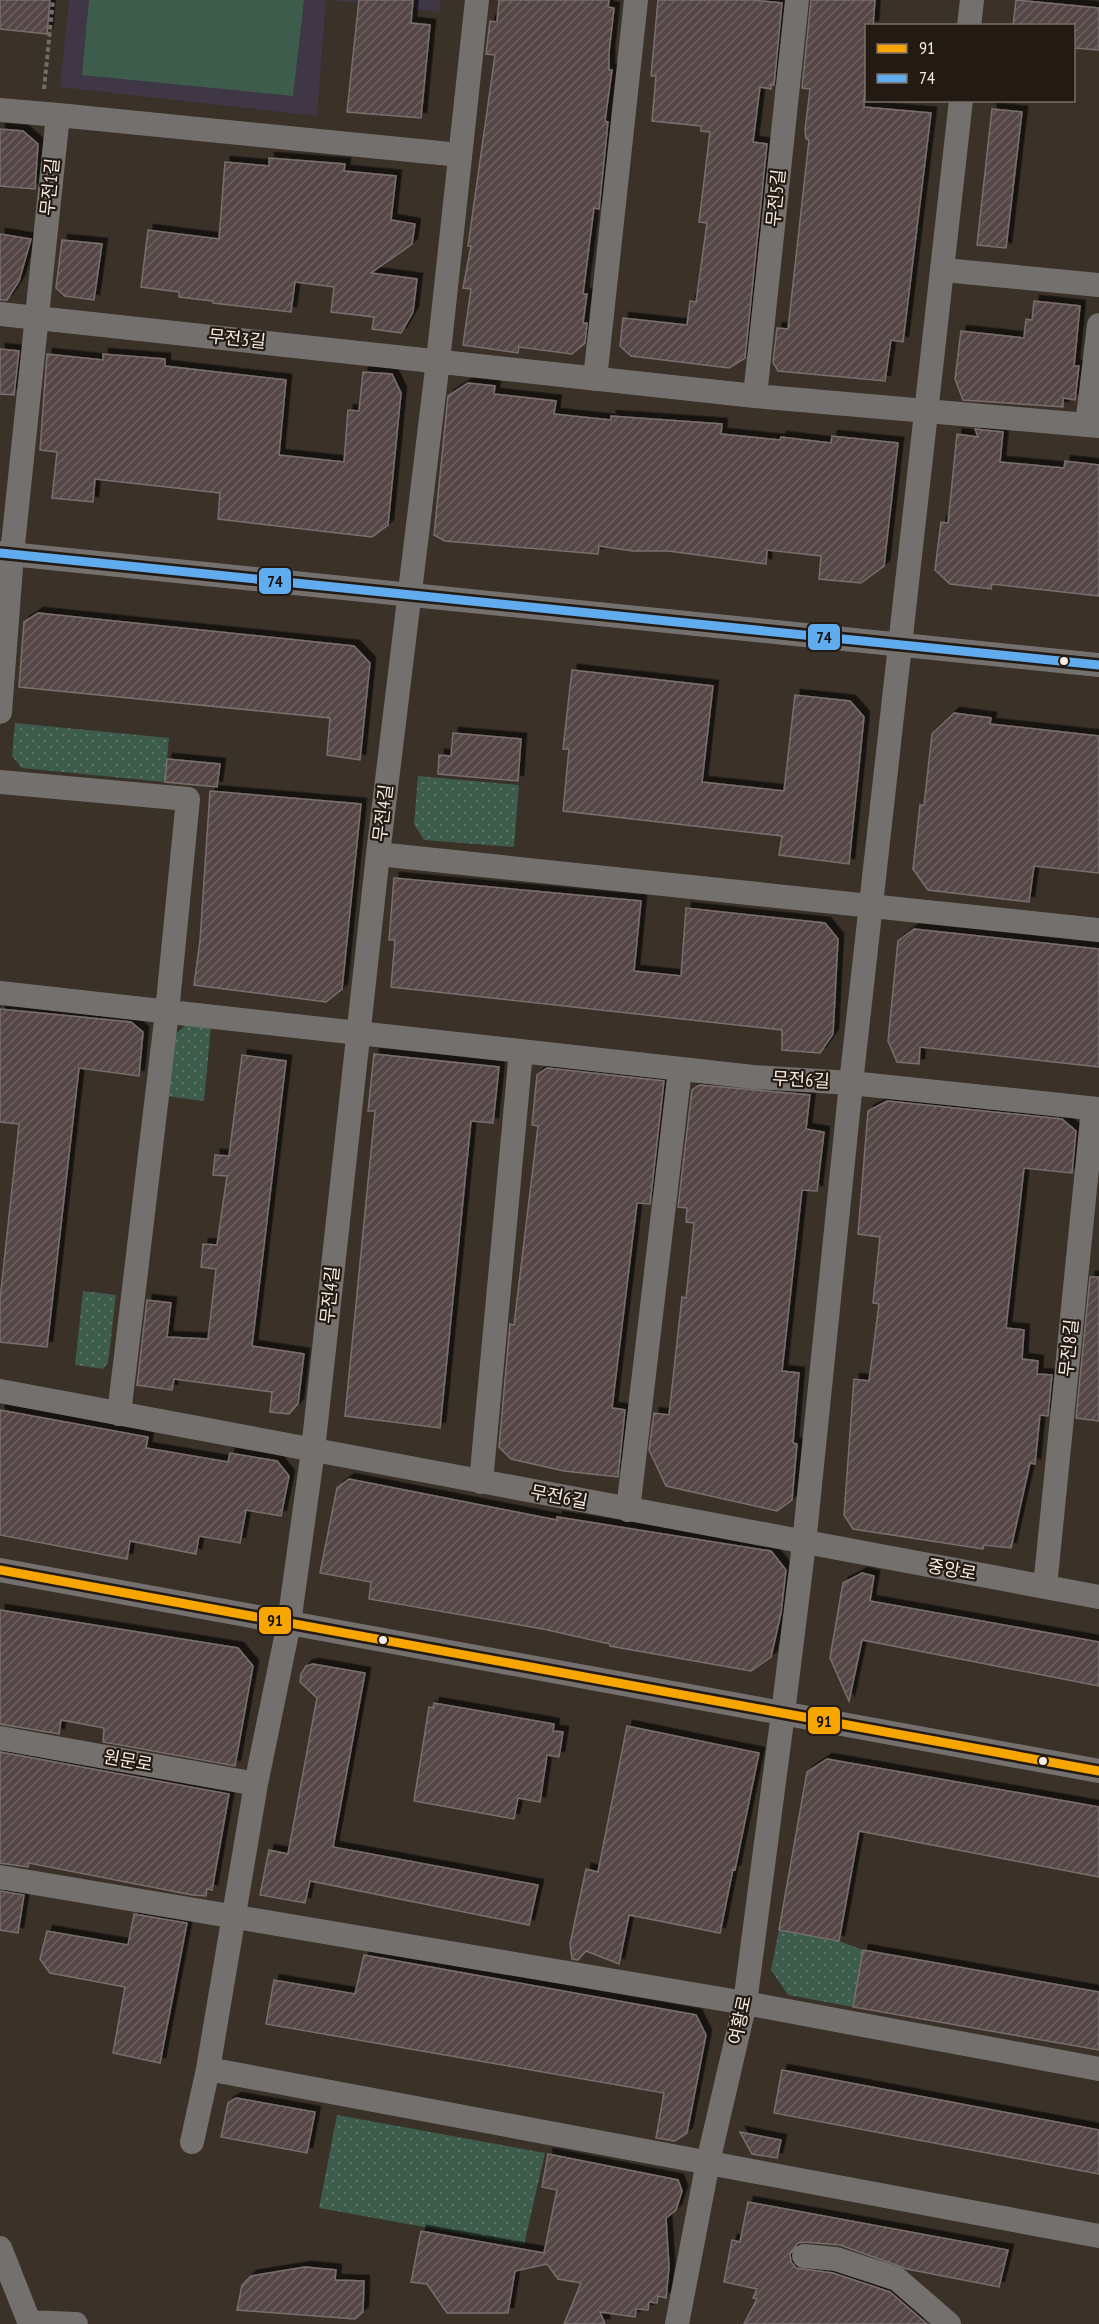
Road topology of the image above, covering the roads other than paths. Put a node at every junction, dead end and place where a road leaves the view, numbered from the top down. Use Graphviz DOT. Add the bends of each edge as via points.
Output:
graph roads {
  1 [pos="477,0"];
  2 [pos="636,0"];
  3 [pos="797,0"];
  4 [pos="972,0"];
  5 [pos="969,24"];
  6 [pos="961,102"];
  7 [pos="0,110"];
  8 [pos="50,115"];
  9 [pos="460,155"];
  10 [pos="944,270"];
  11 [pos="1099,285"];
  12 [pos="0,314"];
  13 [pos="36,318"];
  14 [pos="1099,325"];
  15 [pos="438,360"];
  16 [pos="595,379"];
  17 [pos="755,396"];
  18 [pos="926,411"];
  19 [pos="1093,426"];
  20 [pos="6,554"];
  21 [pos="410,593"];
  22 [pos="902,645"];
  23 [pos="1099,666"];
  24 [pos="0,712"];
  25 [pos="0,782"];
  26 [pos="378,854"];
  27 [pos="872,904"];
  28 [pos="1099,930"];
  29 [pos="0,993"];
  30 [pos="167,1012"];
  31 [pos="358,1033"];
  32 [pos="521,1051"];
  33 [pos="680,1069"];
  34 [pos="850,1083"];
  35 [pos="1096,1109"];
  36 [pos="0,1391"];
  37 [pos="119,1414"];
  38 [pos="313,1450"];
  39 [pos="481,1482"];
  40 [pos="628,1510"];
  41 [pos="804,1544"];
  42 [pos="0,1570"];
  43 [pos="1045,1587"];
  44 [pos="1099,1597"];
  45 [pos="289,1623"];
  46 [pos="783,1713"];
  47 [pos="0,1738"];
  48 [pos="1099,1771"];
  49 [pos="256,1784"];
  50 [pos="0,1877"];
  51 [pos="234,1916"];
  52 [pos="745,2003"];
  53 [pos="208,2069"];
  54 [pos="1099,2069"];
  55 [pos="192,2142"];
  56 [pos="708,2162"];
  57 [pos="1099,2236"];
  58 [pos="0,2248"];
  59 [pos="804,2256"];
  60 [pos="29,2323"];
  61 [pos="76,2324"];
  62 [pos="676,2324"];
  63 [pos="949,2324"];
  1 -- 9 [label="street"];
  2 -- 16 [label="street"];
  3 -- 17 [label="street, 무전5길"];
  4 -- 5 [label="street"];
  6 -- 10 [label="street"];
  7 -- 8 [label="street"];
  8 -- 9 [label="street"];
  8 -- 13 [label="street, 무전1길"];
  9 -- 15 [label="street"];
  10 -- 11 [label="street"];
  10 -- 18 [label="street"];
  12 -- 13 [label="street"];
  13 -- 15 [label="street, 무전3길"];
  13 -- 20 [label="street, 무전1길"];
  14 -- 19 [label="street"];
  15 -- 16 [label="street"];
  15 -- 21 [label="street"];
  16 -- 17 [label="street"];
  17 -- 18 [label="street"];
  18 -- 19 [label="street"];
  18 -- 22 [label="street"];
  20 -- 21 [label="street"];
  20 -- 24 [label="street, 무전1길"];
  21 -- 22 [label="street"];
  21 -- 26 [label="street, 무전4길"];
  22 -- 23 [label="street"];
  22 -- 27 [label="street, 무전6길"];
  25 -- 30 [label="street" via="188,799"];
  26 -- 27 [label="street"];
  26 -- 31 [label="street, 무전4길"];
  27 -- 28 [label="street"];
  27 -- 34 [label="street, 무전6길"];
  29 -- 30 [label="street"];
  30 -- 31 [label="street"];
  30 -- 37 [label="street"];
  31 -- 32 [label="street, 무전6길"];
  31 -- 38 [label="street, 무전4길"];
  32 -- 33 [label="street, 무전6길"];
  32 -- 39 [label="street"];
  33 -- 34 [label="street, 무전6길"];
  33 -- 40 [label="street"];
  34 -- 35 [label="street, 무전8길"];
  34 -- 41 [label="street, 무전6길"];
  35 -- 43 [label="street, 무전8길"];
  36 -- 37 [label="street"];
  37 -- 38 [label="street"];
  38 -- 39 [label="street, 무전6길"];
  38 -- 45 [label="street, 무전4길"];
  39 -- 40 [label="street, 무전6길"];
  40 -- 41 [label="street, 무전6길"];
  41 -- 43 [label="street, 중앙로"];
  41 -- 46 [label="street, 무전6길"];
  42 -- 45 [label="street"];
  43 -- 44 [label="street, 중앙로"];
  45 -- 46 [label="street"];
  45 -- 49 [label="street, 무전4길"];
  46 -- 48 [label="street"];
  46 -- 52 [label="street, 여황로"];
  47 -- 49 [label="street, 원문로"];
  49 -- 51 [label="street, 무전4길"];
  50 -- 51 [label="street"];
  51 -- 52 [label="street"];
  51 -- 53 [label="street, 무전4길"];
  52 -- 54 [label="street"];
  52 -- 56 [label="street, 여황로"];
  53 -- 55 [label="street, 무전4길"];
  53 -- 56 [label="street"];
  56 -- 57 [label="street"];
  56 -- 62 [label="street, 여황로"];
  58 -- 60 [label="street"];
  59 -- 63 [label="street" via="836,2259 897,2279"];
  60 -- 61 [label="street"];
}
